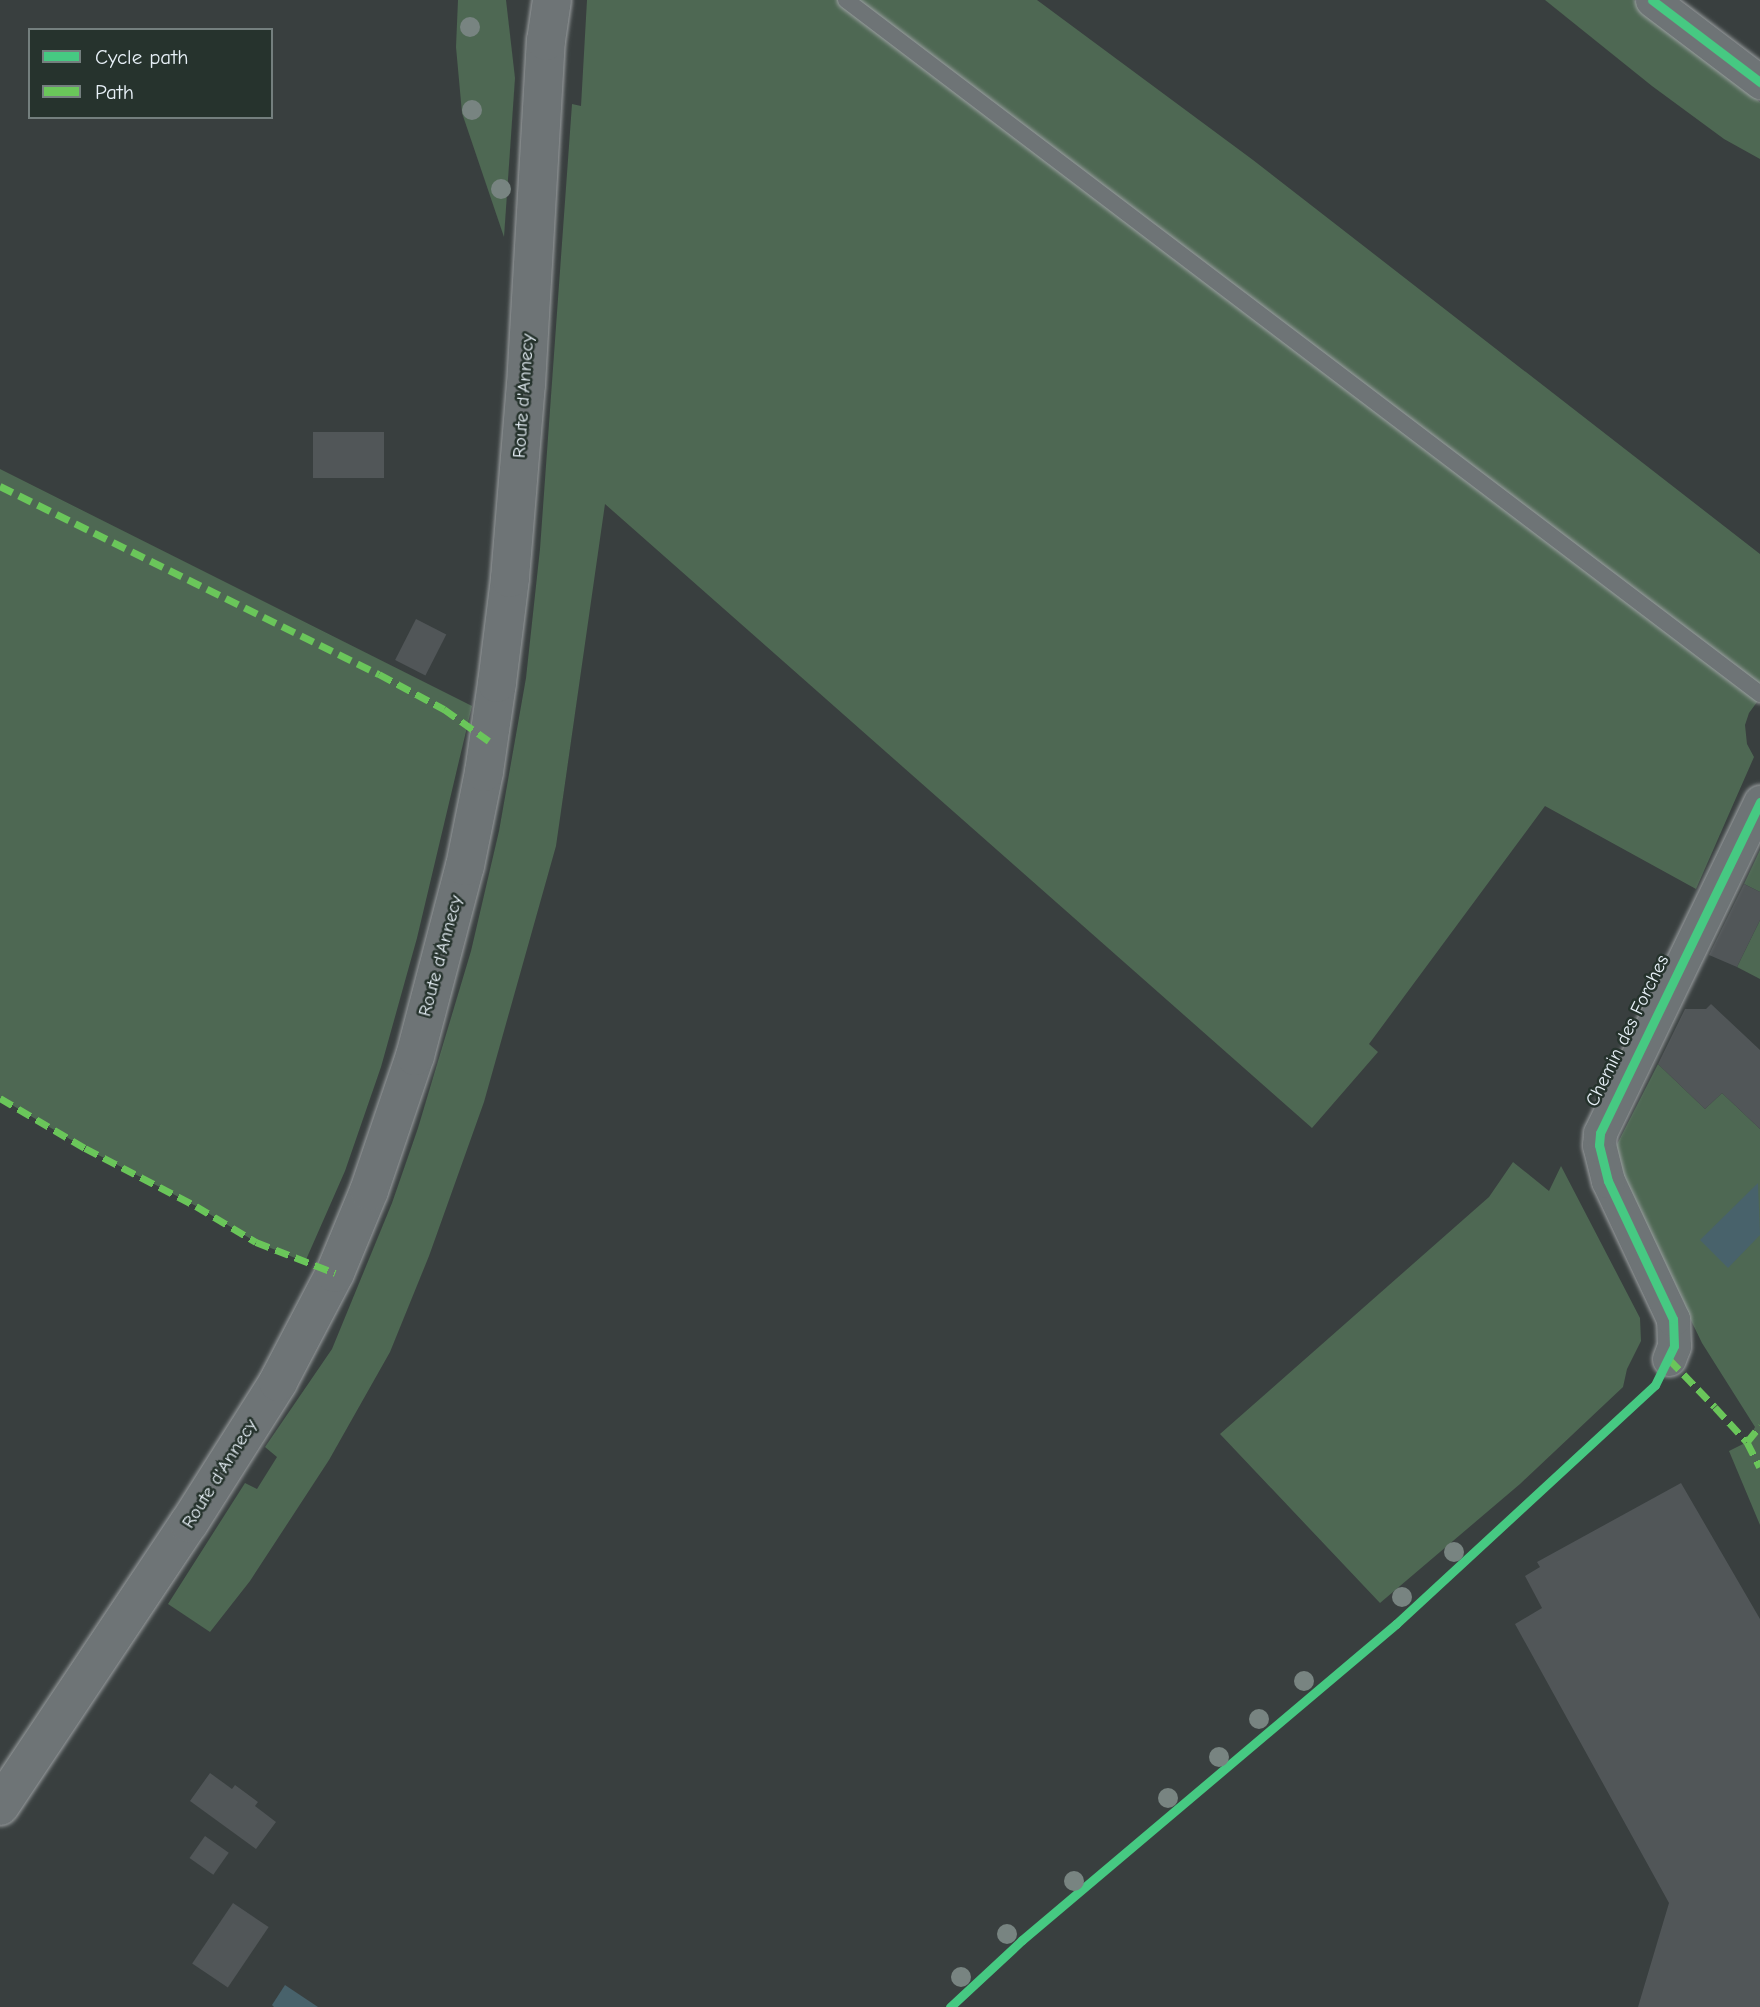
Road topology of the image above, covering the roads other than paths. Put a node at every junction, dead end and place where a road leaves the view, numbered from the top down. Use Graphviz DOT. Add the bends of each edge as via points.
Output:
graph roads {
  1 [pos="552,0"];
  2 [pos="846,0"];
  3 [pos="1652,0"];
  4 [pos="1760,82"];
  5 [pos="1760,694"];
  6 [pos="1760,802"];
  7 [pos="1669,1359"];
  8 [pos="0,1806"];
  1 -- 8 [label="main road, Route d'Annecy" via="526,385 497,683 465,866 415,1056 340,1261 278,1382"];
  2 -- 5 [label="lane"];
  3 -- 4 [label="street"];
  6 -- 7 [label="street, Chemin des Forches" via="1600,1133 1608,1181 1673,1319 1674,1346"];
}
